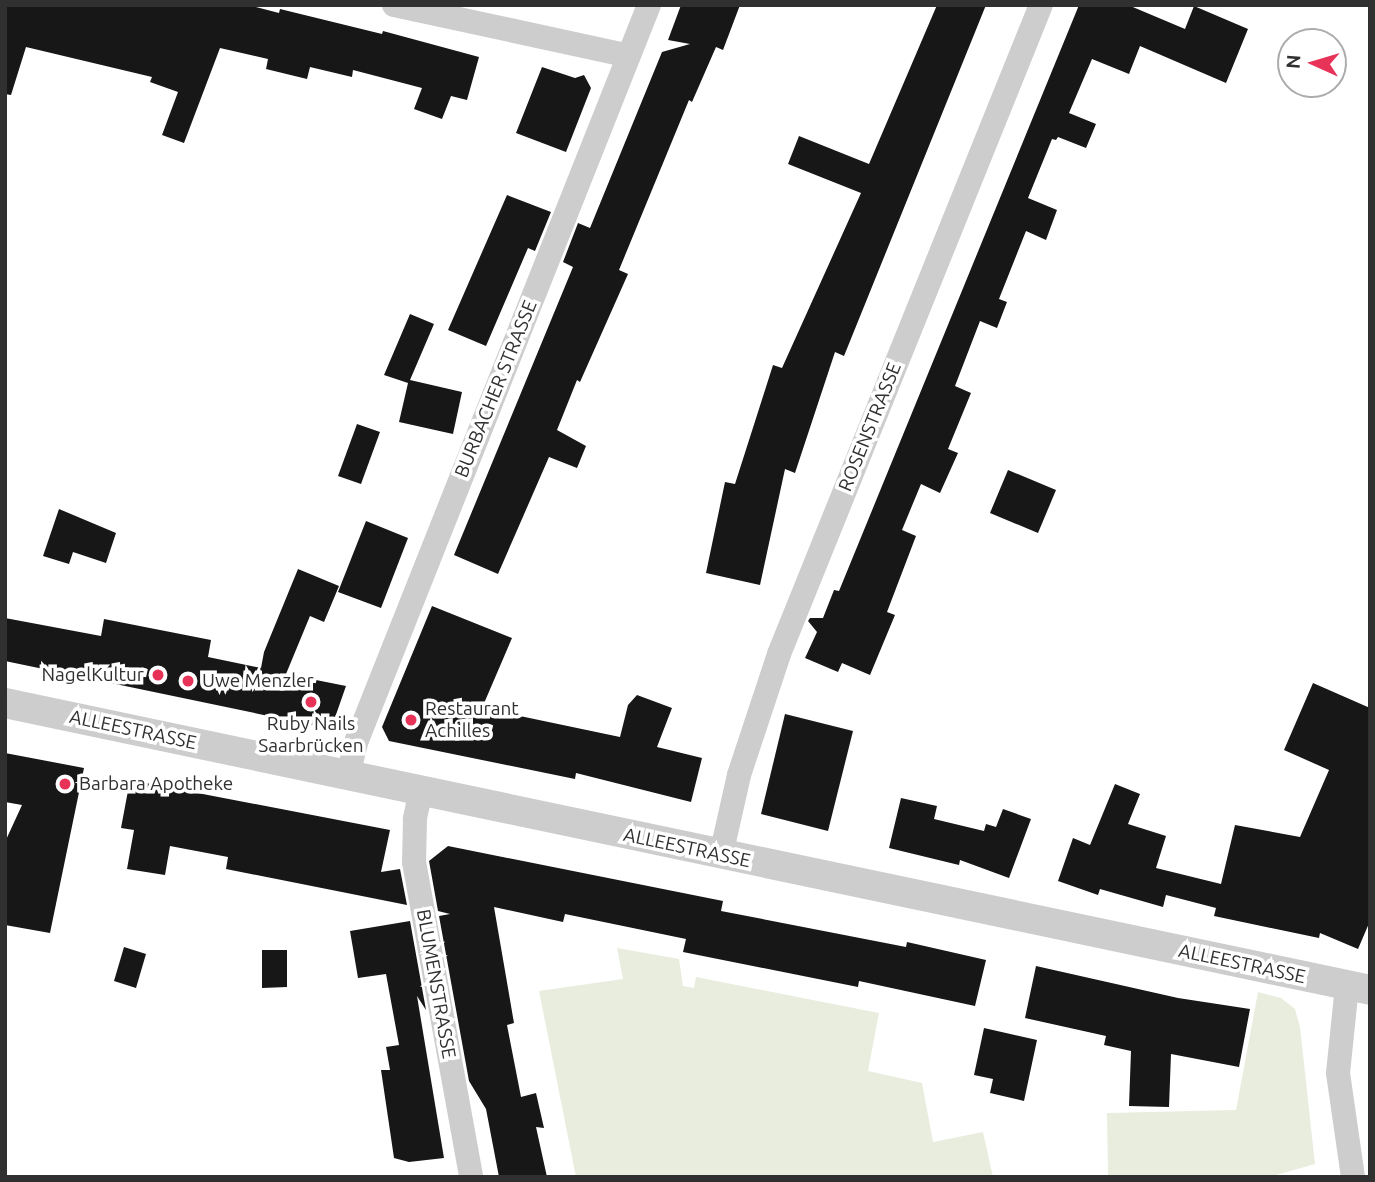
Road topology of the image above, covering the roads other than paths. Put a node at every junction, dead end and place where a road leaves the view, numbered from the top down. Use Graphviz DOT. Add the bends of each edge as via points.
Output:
graph roads {
  1 [pos="394,5"];
  2 [pos="649,5"];
  3 [pos="1041,5"];
  4 [pos="629,56"];
  5 [pos="5,704"];
  6 [pos="348,775"];
  7 [pos="421,790"];
  8 [pos="721,855"];
  9 [pos="1358,988"];
  10 [pos="471,1177"];
  11 [pos="1353,1177"];
  1 -- 4 [label="street"];
  2 -- 4 [label="street, BURBACHER STRASSE"];
  3 -- 8 [label="street, ROSENSTRASSE" via="779,654 739,775"];
  4 -- 6 [label="street, BURBACHER STRASSE" via="357,740"];
  5 -- 6 [label="street, ALLEESTRASSE"];
  6 -- 7 [label="street, ALLEESTRASSE"];
  7 -- 8 [label="street, ALLEESTRASSE"];
  7 -- 10 [label="street, BLUMENSTRASSE" via="414,862"];
  8 -- 9 [label="street, ALLEESTRASSE"];
  9 -- 11 [label="street" via="1338,1073"];
}
